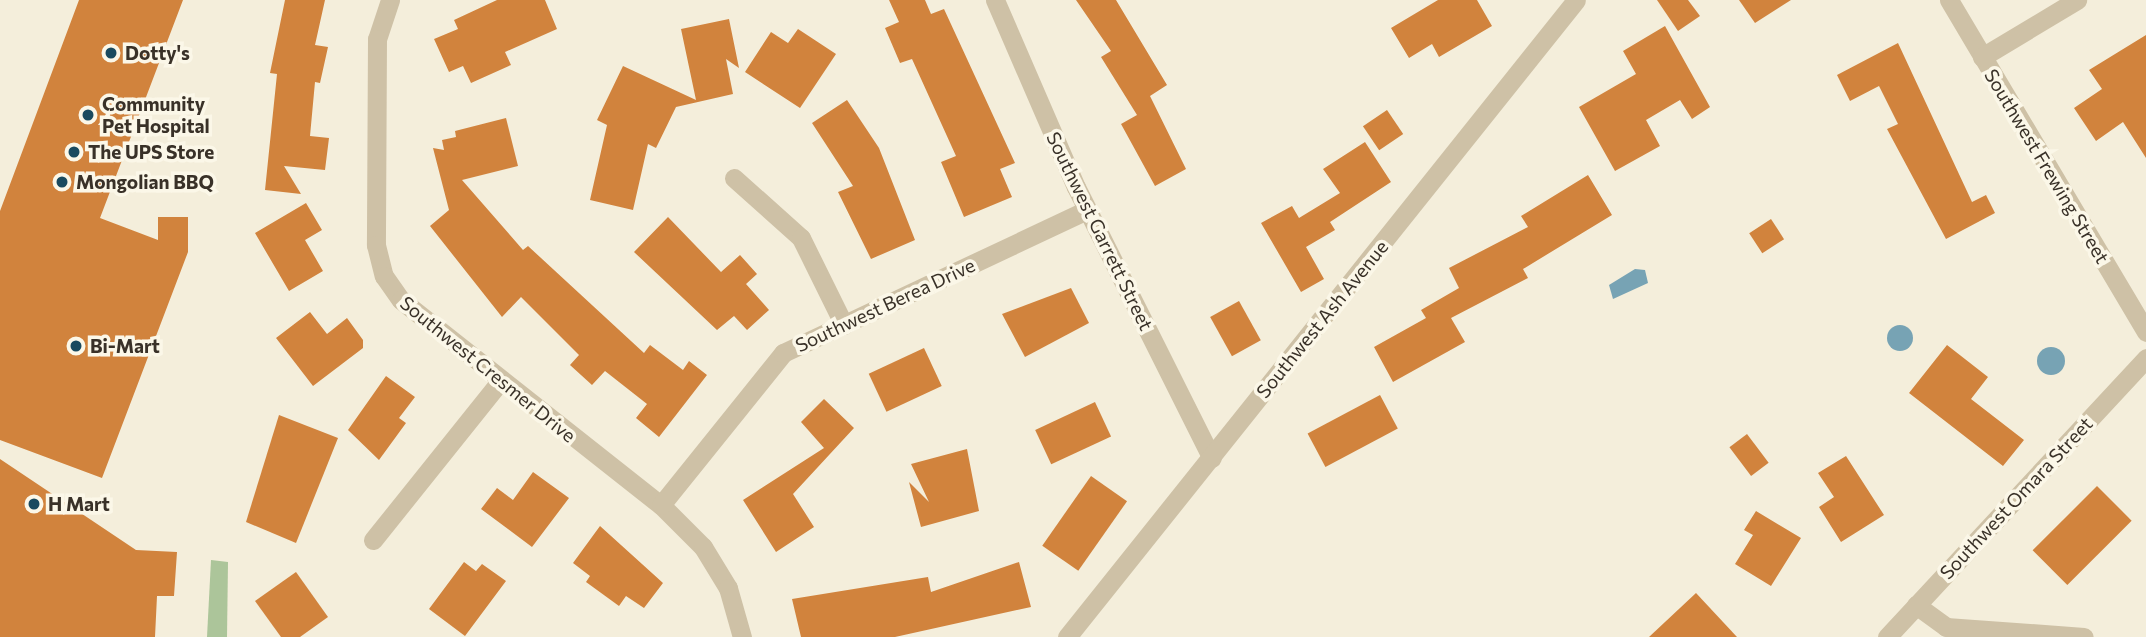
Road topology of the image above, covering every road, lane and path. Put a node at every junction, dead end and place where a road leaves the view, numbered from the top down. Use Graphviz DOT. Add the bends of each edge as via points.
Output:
graph roads {
  1 [pos="390,0"];
  2 [pos="995,0"];
  3 [pos="1576,0"];
  4 [pos="1949,0"];
  5 [pos="2077,0"];
  6 [pos="1982,57"];
  7 [pos="734,178"];
  8 [pos="1087,210"];
  9 [pos="844,325"];
  10 [pos="2146,332"];
  11 [pos="2146,358"];
  12 [pos="499,383"];
  13 [pos="1212,458"];
  14 [pos="661,505"];
  15 [pos="373,540"];
  16 [pos="1916,606"];
  17 [pos="742,637"];
  18 [pos="1067,637"];
  19 [pos="1887,637"];
  20 [pos="2084,637"];
  1 -- 12 [label="street, Southwest Cresmer Drive" via="377,39 376,245 384,276 401,300"];
  2 -- 8 [label="street, Southwest Garrett Street"];
  3 -- 13 [label="street, Southwest Ash Avenue"];
  4 -- 6 [label="street, Southwest Frewing Street"];
  5 -- 6 [label="street"];
  6 -- 10 [label="street, Southwest Frewing Street"];
  7 -- 9 [label="street" via="801,238"];
  8 -- 9 [label="street, Southwest Berea Drive"];
  8 -- 13 [label="street, Southwest Garrett Street"];
  9 -- 14 [label="street, Southwest Berea Drive" via="783,353"];
  11 -- 16 [label="street, Southwest Omara Street"];
  12 -- 14 [label="street, Southwest Cresmer Drive"];
  12 -- 15 [label="street"];
  13 -- 18 [label="street, Southwest Ash Avenue"];
  14 -- 17 [label="street, Southwest Cresmer Drive" via="704,547 728,588"];
  16 -- 19 [label="street, Southwest Omara Street"];
  16 -- 20 [label="street" via="1946,627"];
}
